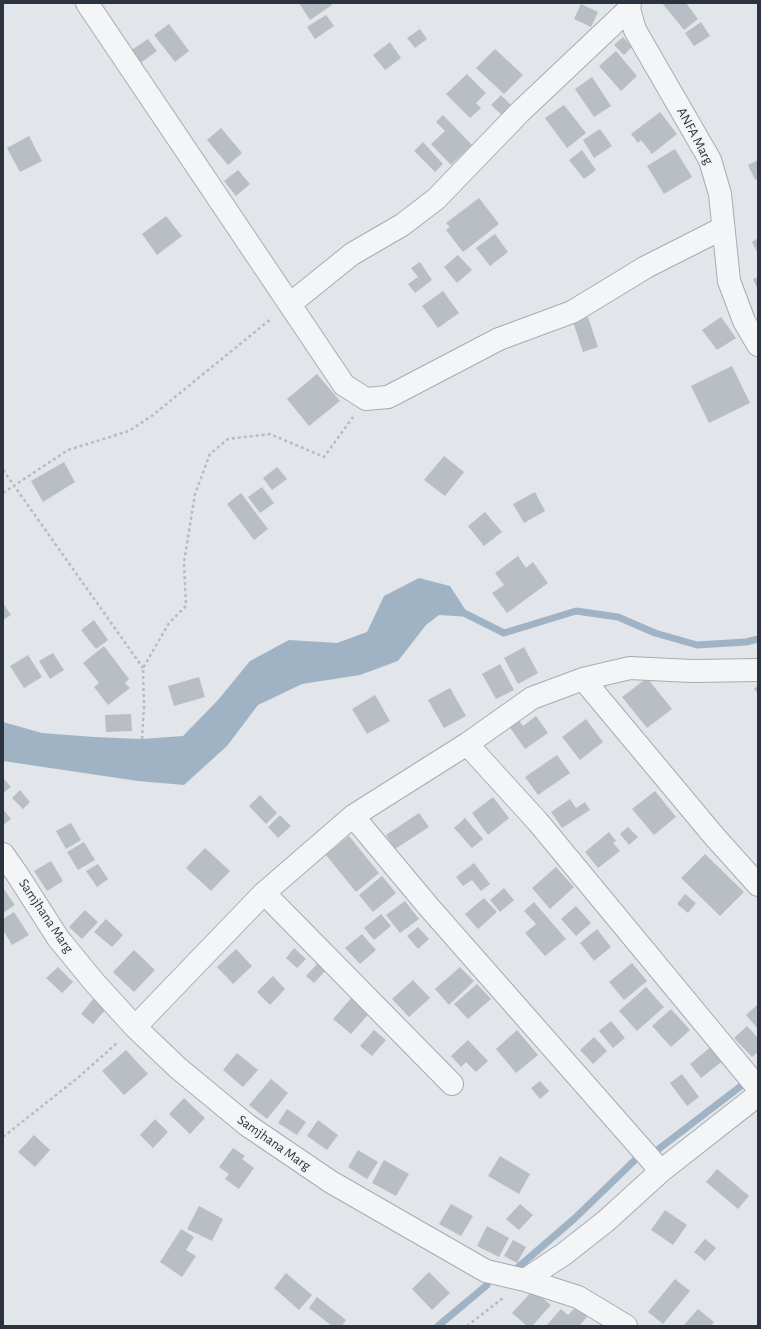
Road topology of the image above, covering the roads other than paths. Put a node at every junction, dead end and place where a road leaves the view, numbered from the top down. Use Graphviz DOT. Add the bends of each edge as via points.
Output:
graph roads {
  1 [pos="87,3"];
  2 [pos="629,6"];
  3 [pos="723,228"];
  4 [pos="290,304"];
  5 [pos="758,345"];
  6 [pos="758,670"];
  7 [pos="583,679"];
  8 [pos="467,744"];
  9 [pos="353,816"];
  10 [pos="3,854"];
  11 [pos="758,884"];
  12 [pos="264,893"];
  13 [pos="135,1027"];
  14 [pos="452,1084"];
  15 [pos="758,1088"];
  16 [pos="758,1095"];
  17 [pos="661,1171"];
  18 [pos="525,1280"];
  19 [pos="626,1326"];
  1 -- 4 [label="street"];
  2 -- 3 [label="street, ANFA Marg" via="635,30 710,160 720,194"];
  2 -- 4 [label="street" via="436,198 402,225 352,254"];
  3 -- 4 [label="street" via="646,267 572,312 499,340 388,397 366,399 344,385"];
  3 -- 5 [label="street, ANFA Marg" via="729,281 744,321"];
  6 -- 7 [label="street" via="692,671 630,668"];
  7 -- 8 [label="street" via="532,698"];
  7 -- 11 [label="street" via="714,836"];
  8 -- 9 [label="street"];
  8 -- 15 [label="street" via="538,822"];
  9 -- 12 [label="street"];
  9 -- 17 [label="street" via="428,906"];
  10 -- 13 [label="street, Samjhana Marg" via="58,938"];
  12 -- 13 [label="street"];
  12 -- 14 [label="street"];
  13 -- 18 [label="street, Samjhana Marg" via="178,1068 247,1126 331,1182 486,1271"];
  16 -- 17 [label="street"];
  17 -- 18 [label="street" via="606,1221"];
  18 -- 19 [label="street, Samjhana Marg" via="578,1297"];
}
